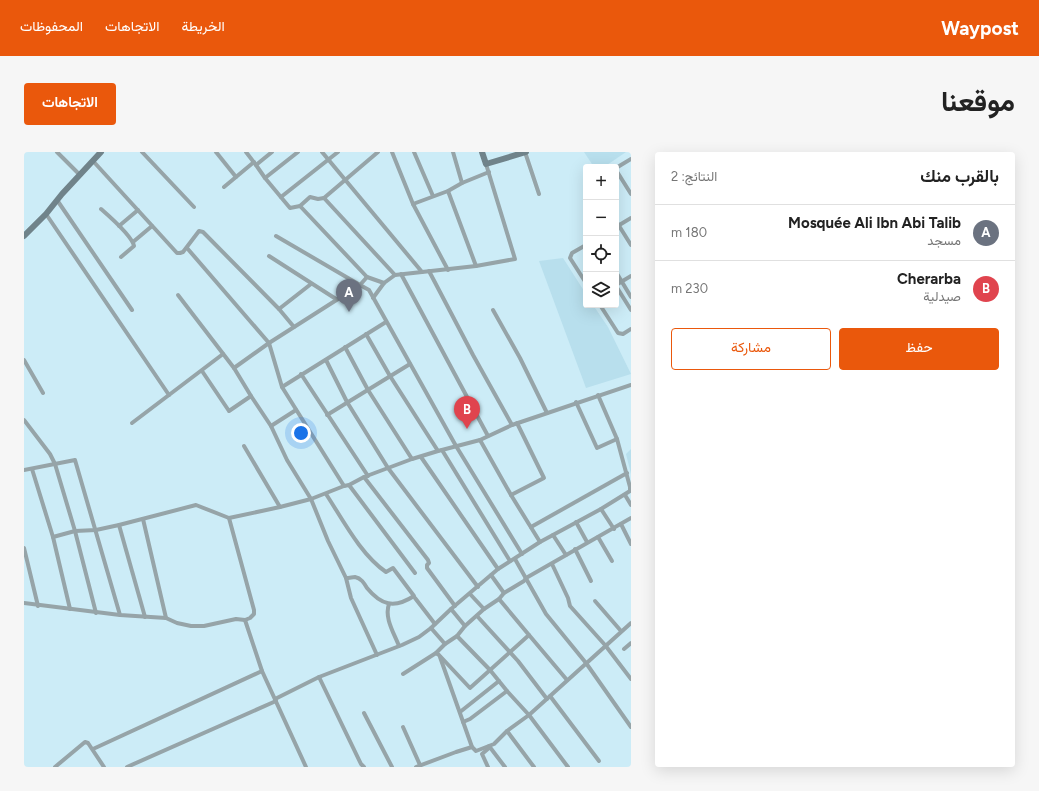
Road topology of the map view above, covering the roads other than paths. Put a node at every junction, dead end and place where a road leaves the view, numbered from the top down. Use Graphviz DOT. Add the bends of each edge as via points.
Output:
graph roads {
  1 [pos="57,152"];
  2 [pos="100,152"];
  3 [pos="142,152"];
  4 [pos="216,152"];
  5 [pos="246,152"];
  6 [pos="272,152"];
  7 [pos="298,152"];
  8 [pos="322,152"];
  9 [pos="338,152"];
  10 [pos="378,152"];
  11 [pos="392,152"];
  12 [pos="414,152"];
  13 [pos="453,152"];
  14 [pos="482,152"];
  15 [pos="526,152"];
  16 [pos="631,159"];
  17 [pos="329,160"];
  18 [pos="93,161"];
  19 [pos="255,164"];
  20 [pos="486,164"];
  21 [pos="619,167"];
  22 [pos="489,172"];
  23 [pos="619,174"];
  24 [pos="80,175"];
  25 [pos="236,177"];
  26 [pos="265,178"];
  27 [pos="345,180"];
  28 [pos="462,183"];
  29 [pos="224,187"];
  30 [pos="448,191"];
  31 [pos="539,194"];
  32 [pos="631,194"];
  33 [pos="433,196"];
  34 [pos="282,197"];
  35 [pos="324,198"];
  36 [pos="57,200"];
  37 [pos="413,204"];
  38 [pos="300,206"];
  39 [pos="194,207"];
  40 [pos="101,209"];
  41 [pos="138,210"];
  42 [pos="46,214"];
  43 [pos="631,218"];
  44 [pos="619,225"];
  45 [pos="119,226"];
  46 [pos="152,226"];
  47 [pos="619,229"];
  48 [pos="24,236"];
  49 [pos="276,236"];
  50 [pos="133,242"];
  51 [pos="631,245"];
  52 [pos="583,247"];
  53 [pos="187,248"];
  54 [pos="269,256"];
  55 [pos="121,257"];
  56 [pos="476,266"];
  57 [pos="448,270"];
  58 [pos="429,271"];
  59 [pos="422,272"];
  60 [pos="401,274"];
  61 [pos="395,275"];
  62 [pos="631,276"];
  63 [pos="368,277"];
  64 [pos="619,277"];
  65 [pos="583,278"];
  66 [pos="622,282"];
  67 [pos="384,283"];
  68 [pos="311,284"];
  69 [pos="360,284"];
  70 [pos="619,284"];
  71 [pos="619,290"];
  72 [pos="178,295"];
  73 [pos="631,297"];
  74 [pos="374,298"];
  75 [pos="336,299"];
  76 [pos="602,308"];
  77 [pos="279,309"];
  78 [pos="132,310"];
  79 [pos="493,310"];
  80 [pos="631,310"];
  81 [pos="386,322"];
  82 [pos="294,327"];
  83 [pos="631,328"];
  84 [pos="366,334"];
  85 [pos="269,343"];
  86 [pos="345,347"];
  87 [pos="224,354"];
  88 [pos="24,360"];
  89 [pos="326,360"];
  90 [pos="410,364"];
  91 [pos="234,368"];
  92 [pos="202,372"];
  93 [pos="301,374"];
  94 [pos="390,376"];
  95 [pos="631,385"];
  96 [pos="282,386"];
  97 [pos="368,390"];
  98 [pos="43,393"];
  99 [pos="170,395"];
  100 [pos="598,395"];
  101 [pos="251,396"];
  102 [pos="347,402"];
  103 [pos="576,402"];
  104 [pos="296,410"];
  105 [pos="547,413"];
  106 [pos="327,415"];
  107 [pos="24,420"];
  108 [pos="132,423"];
  109 [pos="517,423"];
  110 [pos="512,425"];
  111 [pos="271,426"];
  112 [pos="488,436"];
  113 [pos="617,439"];
  114 [pos="480,440"];
  115 [pos="244,446"];
  116 [pos="456,446"];
  117 [pos="440,450"];
  118 [pos="421,457"];
  119 [pos="412,459"];
  120 [pos="55,464"];
  121 [pos="32,468"];
  122 [pos="388,468"];
  123 [pos="24,470"];
  124 [pos="627,473"];
  125 [pos="366,477"];
  126 [pos="344,486"];
  127 [pos="349,486"];
  128 [pos="326,494"];
  129 [pos="511,495"];
  130 [pos="625,495"];
  131 [pos="311,499"];
  132 [pos="631,505"];
  133 [pos="280,507"];
  134 [pos="601,509"];
  135 [pos="230,518"];
  136 [pos="631,518"];
  137 [pos="143,519"];
  138 [pos="576,522"];
  139 [pos="621,524"];
  140 [pos="119,525"];
  141 [pos="531,527"];
  142 [pos="614,529"];
  143 [pos="96,530"];
  144 [pos="75,531"];
  145 [pos="553,535"];
  146 [pos="53,537"];
  147 [pos="598,537"];
  148 [pos="540,542"];
  149 [pos="587,542"];
  150 [pos="631,544"];
  151 [pos="24,548"];
  152 [pos="575,549"];
  153 [pos="522,554"];
  154 [pos="566,555"];
  155 [pos="512,560"];
  156 [pos="612,562"];
  157 [pos="552,564"];
  158 [pos="498,569"];
  159 [pos="415,573"];
  160 [pos="492,575"];
  161 [pos="346,578"];
  162 [pos="526,578"];
  163 [pos="591,581"];
  164 [pos="478,587"];
  165 [pos="504,593"];
  166 [pos="470,594"];
  167 [pos="415,598"];
  168 [pos="499,599"];
  169 [pos="595,601"];
  170 [pos="24,603"];
  171 [pos="389,604"];
  172 [pos="38,606"];
  173 [pos="453,608"];
  174 [pos="484,608"];
  175 [pos="70,609"];
  176 [pos="96,613"];
  177 [pos="120,615"];
  178 [pos="476,616"];
  179 [pos="145,617"];
  180 [pos="166,618"];
  181 [pos="245,620"];
  182 [pos="631,623"];
  183 [pos="435,624"];
  184 [pos="465,626"];
  185 [pos="431,628"];
  186 [pos="621,631"];
  187 [pos="529,634"];
  188 [pos="457,636"];
  189 [pos="631,643"];
  190 [pos="445,644"];
  191 [pos="605,645"];
  192 [pos="399,646"];
  193 [pos="624,650"];
  194 [pos="510,652"];
  195 [pos="438,654"];
  196 [pos="377,655"];
  197 [pos="586,663"];
  198 [pos="490,670"];
  199 [pos="262,671"];
  200 [pos="402,674"];
  201 [pos="319,677"];
  202 [pos="631,679"];
  203 [pos="567,680"];
  204 [pos="499,681"];
  205 [pos="507,691"];
  206 [pos="548,698"];
  207 [pos="276,700"];
  208 [pos="460,712"];
  209 [pos="364,713"];
  210 [pos="529,715"];
  211 [pos="463,722"];
  212 [pos="403,727"];
  213 [pos="631,727"];
  214 [pos="507,731"];
  215 [pos="489,747"];
  216 [pos="472,748"];
  217 [pos="93,749"];
  218 [pos="599,762"];
  219 [pos="418,766"];
  220 [pos="55,767"];
  221 [pos="104,767"];
  222 [pos="127,767"];
  223 [pos="306,767"];
  224 [pos="364,767"];
  225 [pos="392,767"];
  226 [pos="488,767"];
  227 [pos="505,767"];
  228 [pos="534,767"];
  229 [pos="568,767"];
  1 -- 24 [label="street"];
  2 -- 18 [label="street"];
  3 -- 39 [label="street"];
  4 -- 25 [label="street"];
  5 -- 19 [label="street"];
  6 -- 19 [label="street"];
  7 -- 26 [label="street"];
  8 -- 17 [label="street"];
  9 -- 17 [label="street"];
  10 -- 27 [label="street"];
  11 -- 37 [label="street"];
  12 -- 33 [label="street"];
  13 -- 28 [label="street"];
  14 -- 20 [label="street"];
  15 -- 20 [label="street"];
  15 -- 31 [label="street"];
  16 -- 21 [label="street"];
  17 -- 27 [label="street"];
  17 -- 34 [label="street"];
  18 -- 24 [label="street"];
  18 -- 41 [label="street"];
  19 -- 25 [label="street"];
  19 -- 26 [label="street"];
  20 -- 22 [label="street"];
  22 -- 28 [label="street"];
  22 -- 56 [label="street" via="515,259"];
  23 -- 32 [label="street"];
  24 -- 36 [label="street"];
  25 -- 29 [label="street"];
  26 -- 34 [label="street"];
  27 -- 35 [label="street"];
  27 -- 59 [label="street"];
  28 -- 30 [label="street"];
  30 -- 33 [label="street"];
  30 -- 56 [label="street"];
  33 -- 37 [label="street"];
  34 -- 38 [label="street" via="290,208"];
  35 -- 38 [label="street" via="310,198"];
  35 -- 61 [label="street"];
  36 -- 42 [label="street"];
  36 -- 78 [label="street"];
  37 -- 57 [label="street"];
  38 -- 63 [label="street"];
  40 -- 45 [label="street"];
  41 -- 45 [label="street"];
  41 -- 46 [label="street"];
  42 -- 48 [label="street"];
  42 -- 99 [label="street"];
  43 -- 44 [label="street"];
  45 -- 50 [label="street"];
  46 -- 50 [label="street"];
  46 -- 53 [label="street" via="177,253"];
  47 -- 51 [label="street"];
  49 -- 69 [label="street"];
  50 -- 55 [label="street" via="134,246"];
  52 -- 65 [label="street" via="572,253 570,258"];
  53 -- 77 [label="street" via="199,230 203,232"];
  53 -- 85 [label="street"];
  54 -- 68 [label="street"];
  56 -- 57 [label="street"];
  57 -- 58 [label="street"];
  58 -- 59 [label="street"];
  58 -- 110 [label="street"];
  59 -- 60 [label="street"];
  60 -- 61 [label="street"];
  60 -- 112 [label="street"];
  61 -- 67 [label="street"];
  62 -- 66 [label="street"];
  63 -- 67 [label="street"];
  63 -- 69 [label="street"];
  64 -- 66 [label="street"];
  66 -- 70 [label="street"];
  66 -- 73 [label="street"];
  67 -- 74 [label="street"];
  68 -- 75 [label="street"];
  68 -- 77 [label="street"];
  69 -- 74 [label="street" via="370,290"];
  69 -- 75 [label="street"];
  71 -- 80 [label="street"];
  72 -- 87 [label="street"];
  74 -- 81 [label="street"];
  75 -- 82 [label="street"];
  76 -- 83 [label="street" via="618,333 623,334"];
  77 -- 82 [label="street"];
  79 -- 105 [label="street"];
  81 -- 84 [label="street"];
  81 -- 90 [label="street"];
  82 -- 85 [label="street"];
  84 -- 86 [label="street"];
  84 -- 94 [label="street"];
  85 -- 91 [label="street"];
  85 -- 96 [label="street"];
  86 -- 89 [label="street"];
  86 -- 97 [label="street"];
  87 -- 91 [label="street"];
  87 -- 92 [label="street"];
  88 -- 98 [label="street"];
  89 -- 93 [label="street"];
  89 -- 102 [label="street"];
  90 -- 94 [label="street"];
  90 -- 116 [label="street"];
  91 -- 101 [label="street"];
  92 -- 99 [label="street"];
  92 -- 101 [label="street" via="229,411"];
  93 -- 96 [label="street"];
  93 -- 106 [label="street"];
  94 -- 97 [label="street"];
  94 -- 117 [label="street"];
  95 -- 100 [label="street"];
  96 -- 104 [label="street"];
  97 -- 102 [label="street"];
  97 -- 119 [label="street"];
  99 -- 108 [label="street"];
  100 -- 103 [label="street"];
  100 -- 113 [label="street"];
  101 -- 111 [label="street"];
  102 -- 106 [label="street"];
  102 -- 122 [label="street"];
  103 -- 105 [label="street"];
  103 -- 113 [label="street" via="597,448"];
  104 -- 111 [label="street"];
  104 -- 126 [label="street"];
  105 -- 109 [label="street"];
  106 -- 125 [label="street"];
  107 -- 120 [label="street"];
  109 -- 110 [label="street"];
  109 -- 129 [label="street" via="544,478"];
  110 -- 112 [label="street"];
  111 -- 131 [label="street"];
  112 -- 114 [label="street"];
  113 -- 124 [label="street"];
  114 -- 116 [label="street"];
  114 -- 129 [label="street"];
  115 -- 133 [label="street"];
  116 -- 117 [label="street"];
  116 -- 153 [label="street"];
  117 -- 118 [label="street"];
  117 -- 155 [label="street"];
  118 -- 119 [label="street"];
  118 -- 158 [label="street"];
  119 -- 122 [label="street"];
  120 -- 121 [label="street"];
  120 -- 143 [label="street" via="75,460"];
  120 -- 144 [label="street"];
  121 -- 123 [label="street"];
  121 -- 146 [label="street"];
  122 -- 125 [label="street"];
  122 -- 164 [label="street"];
  124 -- 130 [label="street" via="630,491"];
  124 -- 141 [label="street"];
  125 -- 127 [label="street"];
  125 -- 173 [label="street" via="428,560 426,567"];
  126 -- 127 [label="street"];
  126 -- 128 [label="street"];
  127 -- 159 [label="street"];
  128 -- 131 [label="street"];
  128 -- 171 [label="street" via="368,556 386,572 393,568 414,596 405,602"];
  129 -- 141 [label="street"];
  130 -- 132 [label="street"];
  130 -- 134 [label="street"];
  131 -- 133 [label="street"];
  131 -- 161 [label="street"];
  133 -- 135 [label="street"];
  134 -- 138 [label="street"];
  134 -- 142 [label="street"];
  135 -- 137 [label="street" via="196,505"];
  135 -- 181 [label="street" via="254,610 254,614"];
  136 -- 139 [label="street"];
  137 -- 140 [label="street"];
  137 -- 180 [label="street"];
  138 -- 145 [label="street"];
  138 -- 149 [label="street"];
  139 -- 142 [label="street"];
  139 -- 150 [label="street"];
  140 -- 143 [label="street"];
  140 -- 179 [label="street"];
  141 -- 148 [label="street"];
  142 -- 147 [label="street"];
  143 -- 144 [label="street"];
  143 -- 177 [label="street"];
  144 -- 146 [label="street"];
  144 -- 176 [label="street"];
  145 -- 148 [label="street"];
  145 -- 154 [label="street"];
  146 -- 175 [label="street"];
  147 -- 149 [label="street"];
  147 -- 156 [label="street"];
  148 -- 153 [label="street"];
  149 -- 152 [label="street"];
  151 -- 172 [label="street"];
  152 -- 154 [label="street"];
  152 -- 163 [label="street"];
  153 -- 155 [label="street"];
  154 -- 157 [label="street"];
  155 -- 158 [label="street"];
  155 -- 162 [label="street"];
  157 -- 162 [label="street"];
  157 -- 191 [label="street" via="570,606"];
  158 -- 160 [label="street"];
  160 -- 164 [label="street"];
  160 -- 165 [label="street"];
  161 -- 171 [label="street" via="361,579 377,599"];
  161 -- 196 [label="street" via="351,598"];
  162 -- 165 [label="street"];
  162 -- 197 [label="street" via="546,614"];
  164 -- 166 [label="street"];
  165 -- 168 [label="street"];
  166 -- 173 [label="street"];
  166 -- 174 [label="street"];
  167 -- 183 [label="street"];
  168 -- 174 [label="street"];
  168 -- 187 [label="street"];
  169 -- 186 [label="street"];
  170 -- 172 [label="street"];
  171 -- 192 [label="street" via="386,611"];
  172 -- 175 [label="street"];
  173 -- 183 [label="street"];
  173 -- 184 [label="street"];
  174 -- 178 [label="street"];
  175 -- 176 [label="street"];
  176 -- 177 [label="street"];
  177 -- 179 [label="street"];
  178 -- 184 [label="street"];
  178 -- 194 [label="street"];
  179 -- 180 [label="street"];
  180 -- 181 [label="street" via="177,623 204,626 236,619"];
  181 -- 199 [label="street"];
  182 -- 186 [label="street"];
  183 -- 185 [label="street"];
  184 -- 188 [label="street"];
  185 -- 190 [label="street"];
  185 -- 192 [label="street"];
  186 -- 191 [label="street"];
  187 -- 194 [label="street"];
  187 -- 203 [label="street"];
  188 -- 190 [label="street"];
  188 -- 198 [label="street"];
  189 -- 193 [label="street"];
  190 -- 195 [label="street"];
  191 -- 197 [label="street"];
  191 -- 202 [label="street"];
  192 -- 196 [label="street"];
  194 -- 198 [label="street"];
  194 -- 206 [label="street"];
  195 -- 198 [label="street" via="470,688"];
  195 -- 200 [label="street"];
  195 -- 208 [label="street"];
  196 -- 201 [label="street"];
  197 -- 203 [label="street"];
  197 -- 213 [label="street"];
  198 -- 204 [label="street"];
  199 -- 207 [label="street"];
  199 -- 217 [label="street"];
  201 -- 207 [label="street"];
  201 -- 224 [label="street"];
  203 -- 206 [label="street"];
  204 -- 205 [label="street"];
  204 -- 208 [label="street"];
  205 -- 210 [label="street"];
  205 -- 211 [label="street"];
  206 -- 210 [label="street"];
  206 -- 218 [label="street"];
  207 -- 222 [label="street"];
  207 -- 223 [label="street"];
  208 -- 211 [label="street"];
  209 -- 225 [label="street"];
  210 -- 214 [label="street"];
  210 -- 229 [label="street"];
  211 -- 216 [label="street"];
  212 -- 219 [label="street"];
  214 -- 215 [label="street"];
  214 -- 228 [label="street"];
  215 -- 216 [label="street" via="476,751"];
  215 -- 226 [label="street" via="482,754"];
  215 -- 227 [label="street"];
  216 -- 219 [label="street"];
  217 -- 220 [label="street" via="85,742"];
  217 -- 221 [label="street"];
}
